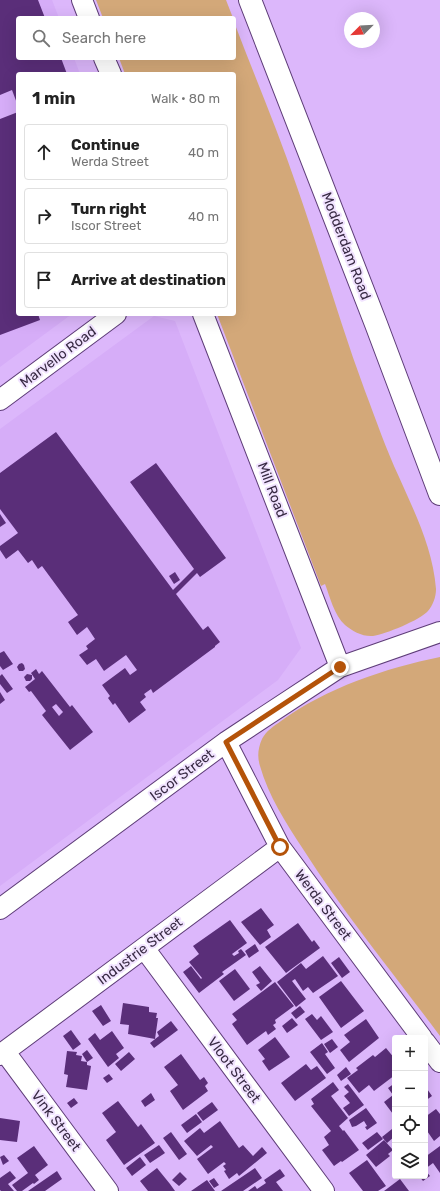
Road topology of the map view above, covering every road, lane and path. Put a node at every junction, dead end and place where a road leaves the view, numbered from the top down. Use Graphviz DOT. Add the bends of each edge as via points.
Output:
graph roads {
  1 [pos="82,0"];
  2 [pos="250,0"];
  3 [pos="88,16"];
  4 [pos="105,60"];
  5 [pos="110,72"];
  6 [pos="113,316"];
  7 [pos="204,316"];
  8 [pos="0,400"];
  9 [pos="440,494"];
  10 [pos="440,632"];
  11 [pos="340,667"];
  12 [pos="226,742"];
  13 [pos="280,847"];
  14 [pos="0,909"];
  15 [pos="144,948"];
  16 [pos="420,1035"];
  17 [pos="428,1046"];
  18 [pos="2,1054"];
  19 [pos="440,1062"];
  20 [pos="108,1191"];
  21 [pos="324,1191"];
  1 -- 3 [label="street"];
  2 -- 9 [label="street, Modderdam Road"];
  4 -- 5 [label="street"];
  6 -- 8 [label="street, Marvello Road"];
  7 -- 11 [label="street, Mill Road"];
  10 -- 11 [label="street, Iscor Street"];
  11 -- 12 [label="street, Iscor Street"];
  12 -- 13 [label="street, Werda Street"];
  12 -- 14 [label="street, Iscor Street"];
  13 -- 15 [label="street, Industrie Street"];
  13 -- 16 [label="street, Werda Street"];
  15 -- 18 [label="street, Industrie Street"];
  15 -- 21 [label="street, Vloot Street"];
  17 -- 19 [label="street"];
  18 -- 20 [label="street, Vink Street"];
}
